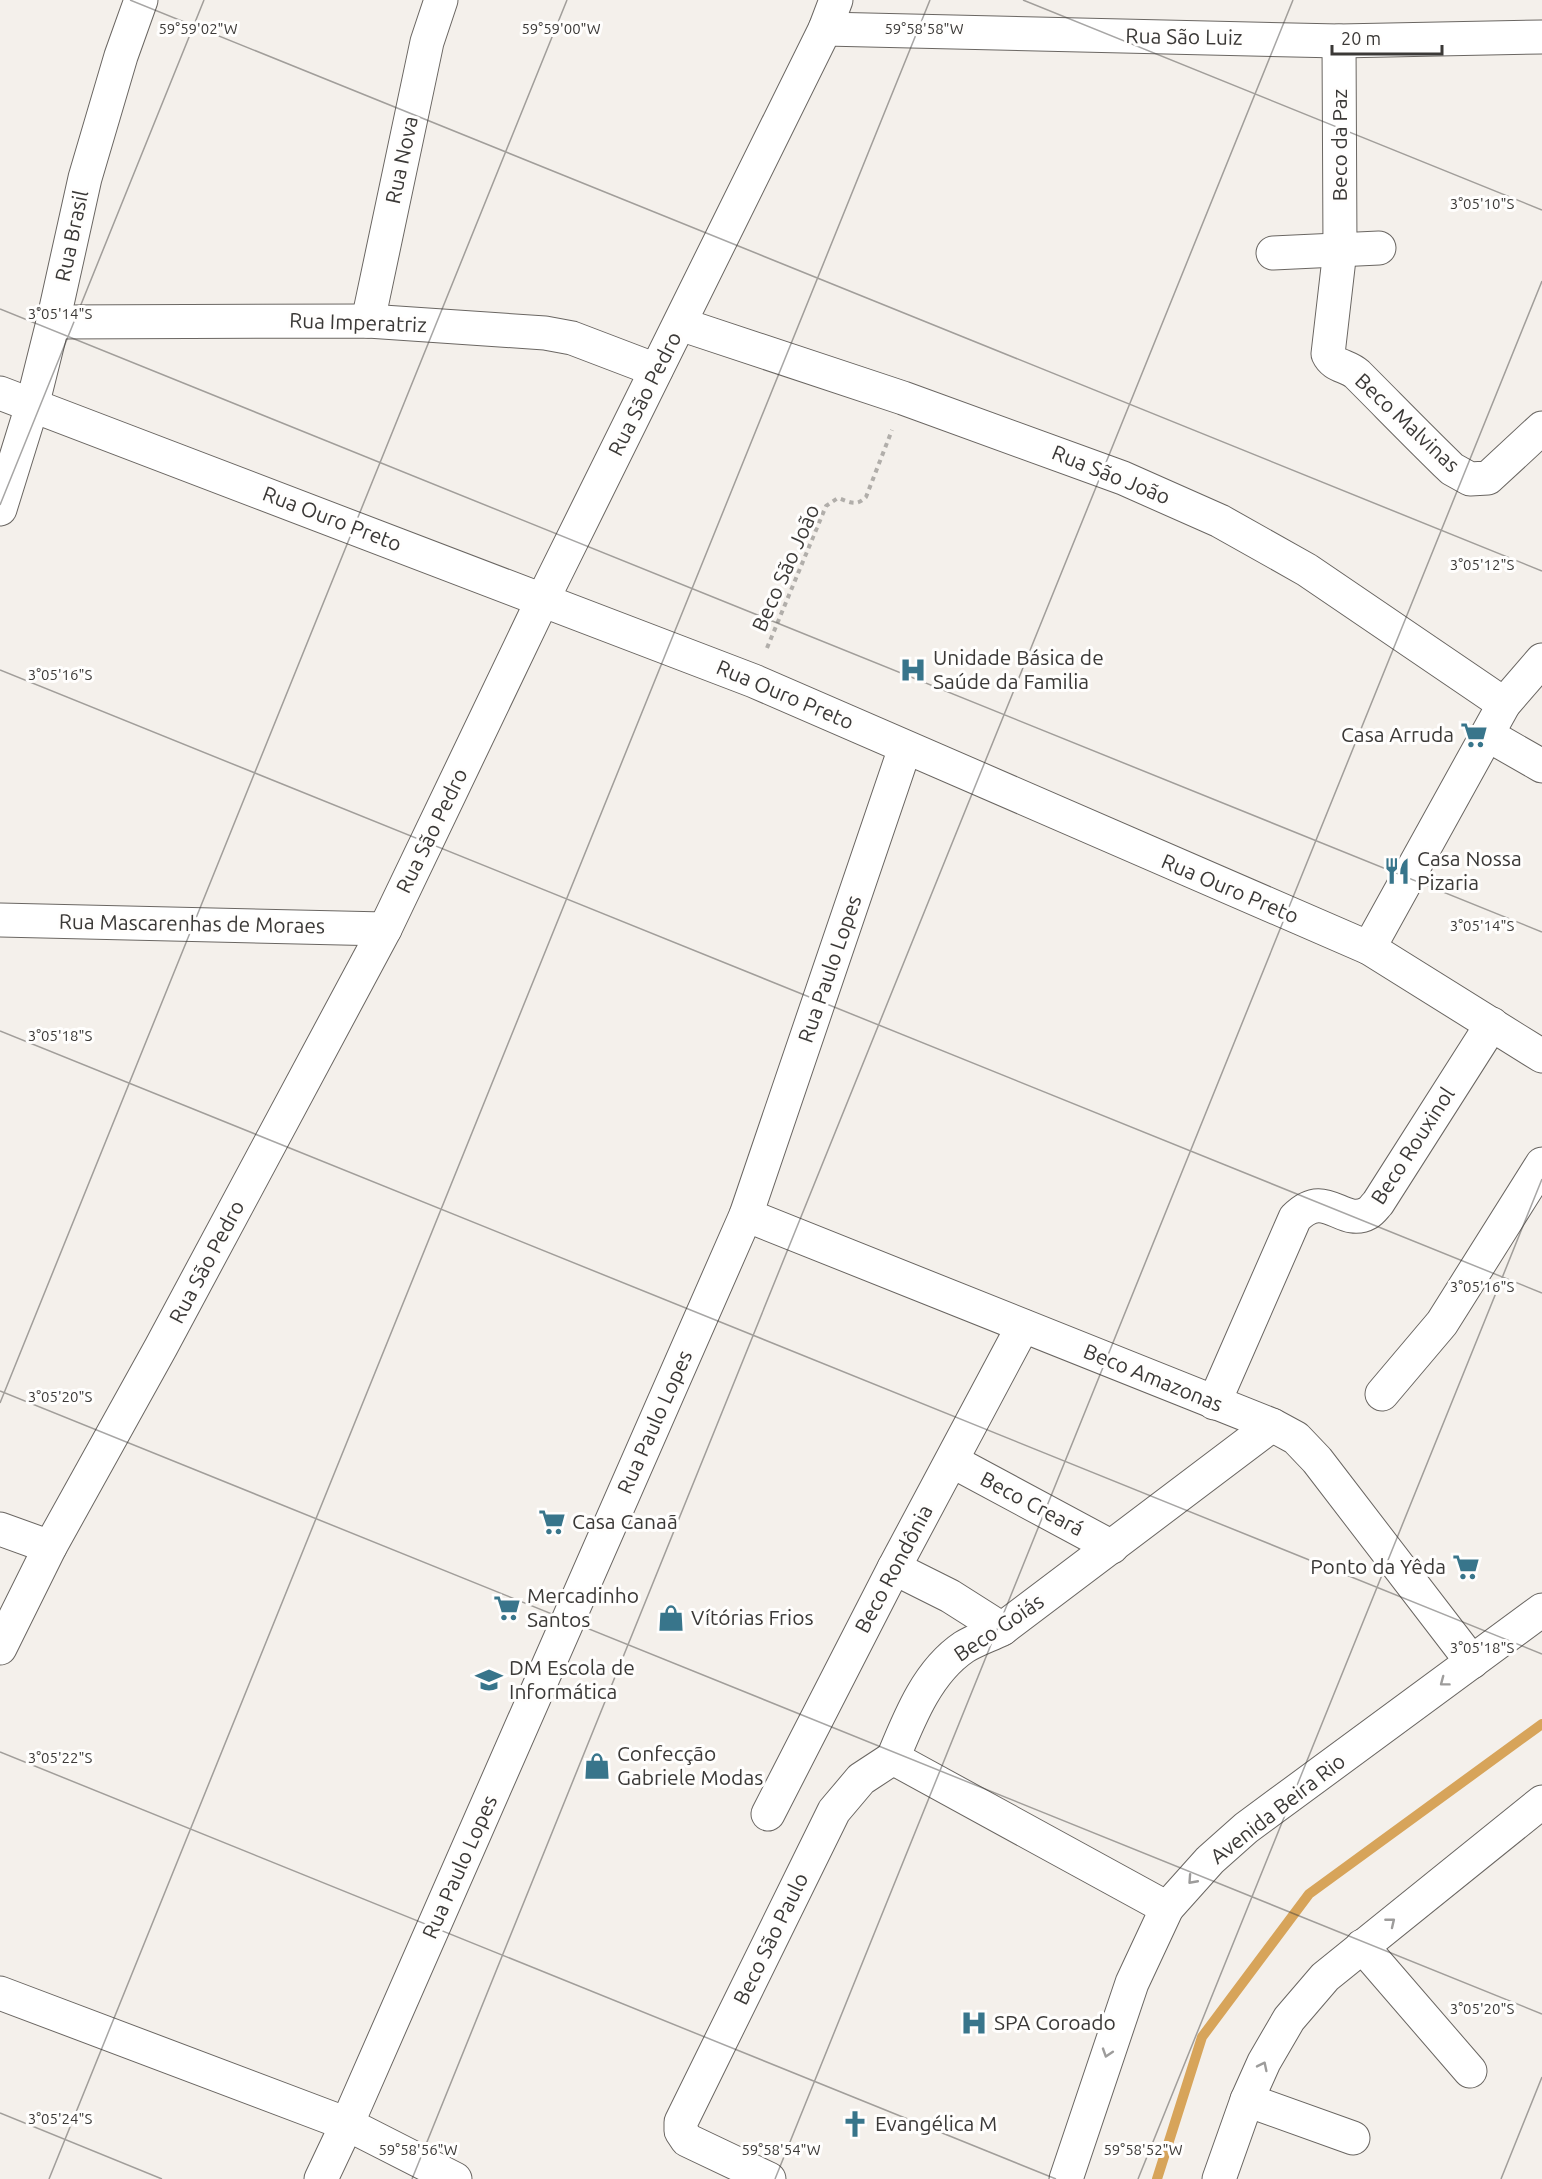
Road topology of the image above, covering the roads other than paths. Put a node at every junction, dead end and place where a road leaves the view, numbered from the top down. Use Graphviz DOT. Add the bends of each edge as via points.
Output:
graph roads {
  1 [pos="141,0"];
  2 [pos="441,0"];
  3 [pos="831,14"];
  4 [pos="1542,37"];
  5 [pos="1339,40"];
  6 [pos="1379,248"];
  7 [pos="1340,250"];
  8 [pos="1273,254"];
  9 [pos="368,321"];
  10 [pos="53,322"];
  11 [pos="680,324"];
  12 [pos="656,370"];
  13 [pos="0,393"];
  14 [pos="32,406"];
  15 [pos="1542,428"];
  16 [pos="0,509"];
  17 [pos="543,599"];
  18 [pos="1542,660"];
  19 [pos="1504,705"];
  20 [pos="1488,735"];
  21 [pos="905,748"];
  22 [pos="1542,766"];
  23 [pos="0,920"];
  24 [pos="385,929"];
  25 [pos="1369,948"];
  26 [pos="1492,1024"];
  27 [pos="1542,1056"];
  28 [pos="1542,1164"];
  29 [pos="746,1215"];
  30 [pos="1023,1326"];
  31 [pos="1382,1394"];
  32 [pos="1214,1403"];
  33 [pos="1272,1425"];
  34 [pos="952,1461"];
  35 [pos="0,1529"];
  36 [pos="50,1547"];
  37 [pos="1112,1547"];
  38 [pos="894,1568"];
  39 [pos="1542,1610"];
  40 [pos="1002,1629"];
  41 [pos="0,1648"];
  42 [pos="1472,1662"];
  43 [pos="893,1758"];
  44 [pos="1540,1808"];
  45 [pos="768,1814"];
  46 [pos="1167,1908"];
  47 [pos="1362,1946"];
  48 [pos="0,1993"];
  49 [pos="1470,2071"];
  50 [pos="1247,2100"];
  51 [pos="347,2124"];
  52 [pos="1353,2139"];
  53 [pos="321,2179"];
  54 [pos="455,2179"];
  55 [pos="769,2179"];
  56 [pos="1066,2179"];
  57 [pos="1219,2179"];
  1 -- 10 [label="street, Rua Brasil" via="85,178"];
  2 -- 9 [label="street, Rua Nova" via="427,42"];
  3 -- 5 [label="street, Rua São Luiz"];
  3 -- 11 [label="street, Rua São Pedro"];
  4 -- 5 [label="street, Rua São Luiz"];
  5 -- 7 [label="street, Beco da Paz"];
  6 -- 7 [label="street"];
  7 -- 8 [label="street"];
  7 -- 15 [label="street, Beco Malvinas" via="1330,358 1355,373 1452,470 1470,479 1488,478"];
  9 -- 10 [label="street, Rua Imperatriz"];
  9 -- 12 [label="street, Rua Imperatriz" via="545,333 572,338"];
  10 -- 14 [label="street, Rua Brasil"];
  11 -- 12 [label="street, Rua São Pedro"];
  11 -- 19 [label="street, Rua São João" via="903,398 1123,478 1220,521 1307,570"];
  12 -- 17 [label="street, Rua São Pedro"];
  13 -- 14 [label="street, Rua Ouro Preto"];
  14 -- 16 [label="street, Rua Brasil"];
  14 -- 17 [label="street, Rua Ouro Preto"];
  17 -- 21 [label="street, Rua Ouro Preto" via="754,681"];
  17 -- 24 [label="street, Rua São Pedro"];
  18 -- 19 [label="street"];
  19 -- 20 [label="street"];
  20 -- 22 [label="street"];
  20 -- 25 [label="street"];
  21 -- 25 [label="street, Rua Ouro Preto"];
  21 -- 29 [label="street, Rua Paulo Lopes"];
  23 -- 24 [label="street, Rua Mascarenhas de Moraes"];
  24 -- 36 [label="street, Rua São Pedro"];
  25 -- 26 [label="street, Rua Ouro Preto"];
  26 -- 27 [label="street, Rua Ouro Preto"];
  26 -- 32 [label="street, Beco Rouxinol" via="1368,1213 1356,1217 1316,1205 1295,1218"];
  28 -- 31 [label="street" via="1442,1323"];
  29 -- 30 [label="street, Beco Amazonas"];
  29 -- 51 [label="street, Rua Paulo Lopes"];
  30 -- 32 [label="street, Beco Amazonas"];
  30 -- 34 [label="street, Beco Rondônia"];
  32 -- 33 [label="street, Beco Amazonas"];
  33 -- 37 [label="street, Beco Goiás"];
  33 -- 42 [label="street, Beco Amazonas" via="1296,1438 1317,1460"];
  34 -- 37 [label="street, Beco Creará"];
  34 -- 38 [label="street, Beco Rondônia"];
  35 -- 36 [label="street"];
  36 -- 41 [label="street, Rua São Pedro"];
  37 -- 40 [label="street, Beco Goiás"];
  38 -- 40 [label="street" via="950,1596"];
  38 -- 45 [label="street, Beco Rondônia"];
  39 -- 42 [label="street, Avenida Beira Rio"];
  40 -- 43 [label="street, Beco Goiás" via="964,1647 935,1675 911,1713"];
  42 -- 46 [label="street, Avenida Beira Rio, one-way" via="1246,1828 1210,1860"];
  43 -- 46 [label="street"];
  43 -- 55 [label="street, Beco São Paulo" via="861,1779 834,1811 681,2122 687,2140"];
  47 -- 44 [label="street, one-way"];
  46 -- 56 [label="street, Avenida Beira Rio, one-way" via="1132,1983"];
  47 -- 49 [label="street"];
  50 -- 47 [label="street, one-way" via="1289,2019 1324,1977"];
  48 -- 51 [label="street"];
  50 -- 52 [label="street"];
  50 -- 57 [label="street"];
  51 -- 53 [label="street, Rua Paulo Lopes"];
  51 -- 54 [label="street"];
}
